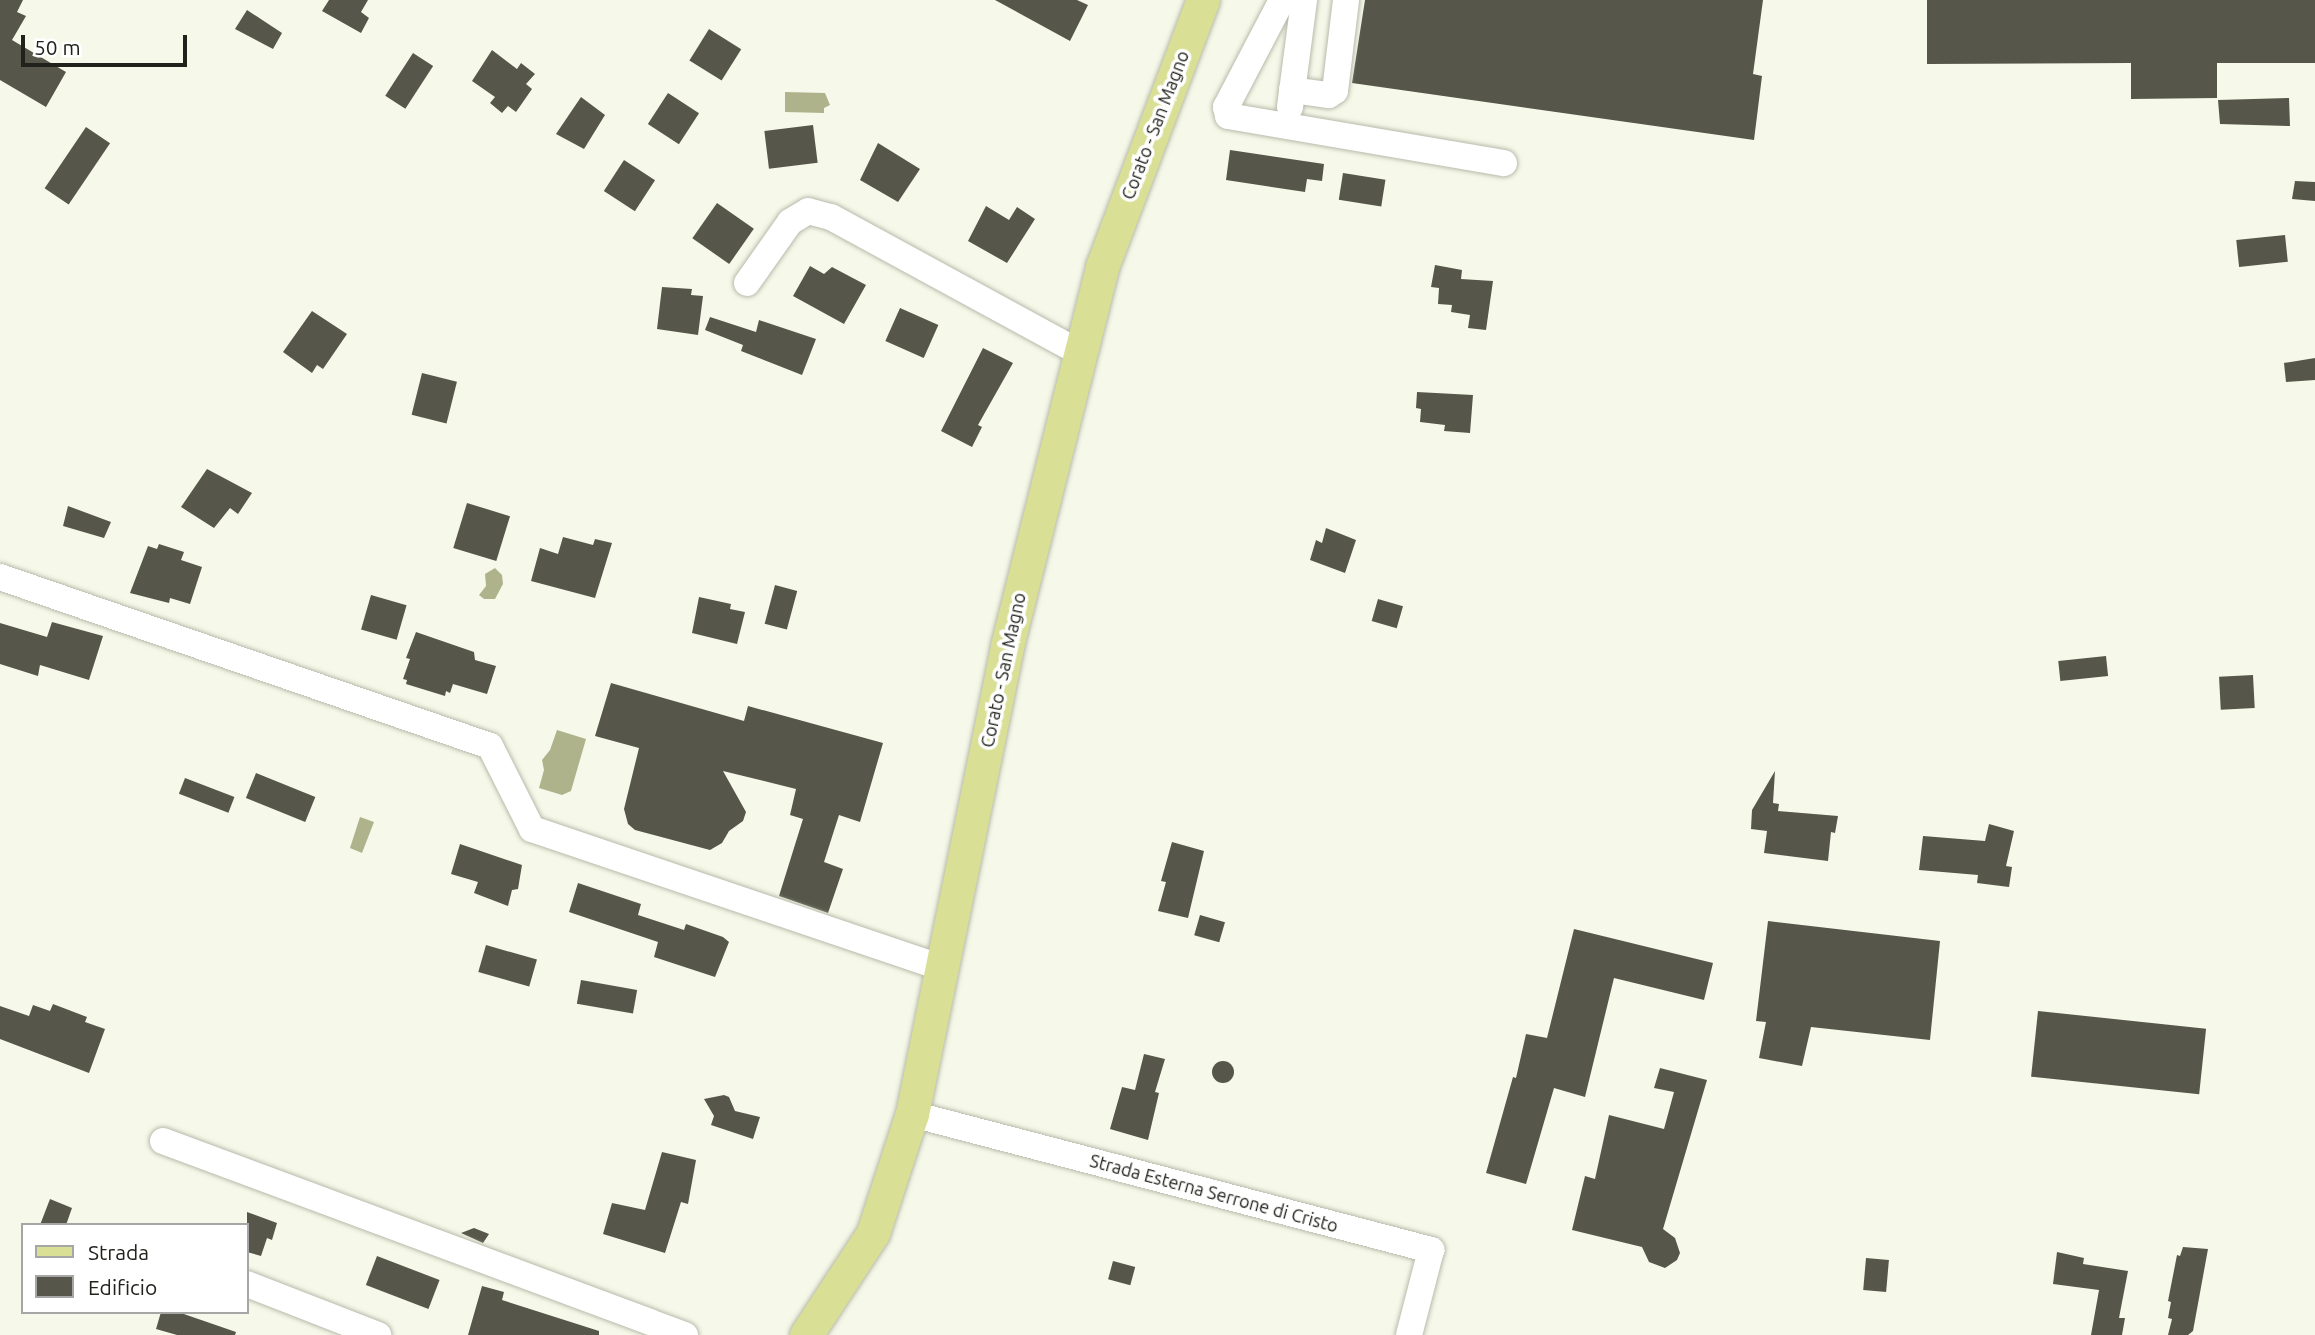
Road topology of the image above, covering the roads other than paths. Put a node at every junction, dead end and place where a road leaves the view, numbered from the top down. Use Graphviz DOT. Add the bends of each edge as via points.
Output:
graph roads {
  1 [pos="1203,0"];
  2 [pos="1282,0"];
  3 [pos="1304,0"];
  4 [pos="1346,0"];
  5 [pos="1293,90"];
  6 [pos="1288,126"];
  7 [pos="1504,163"];
  8 [pos="747,283"];
  9 [pos="1080,353"];
  10 [pos="0,577"];
  11 [pos="942,968"];
  12 [pos="912,1114"];
  13 [pos="163,1141"];
  14 [pos="248,1284"];
  15 [pos="378,1335"];
  16 [pos="685,1335"];
  17 [pos="806,1335"];
  18 [pos="1409,1335"];
  1 -- 9 [label="main road, Corato - San Magno" via="1101,267"];
  2 -- 6 [label="street" via="1226,107 1228,116"];
  3 -- 5 [label="street"];
  4 -- 5 [label="street" via="1335,91 1329,95"];
  5 -- 6 [label="street"];
  6 -- 7 [label="street"];
  8 -- 9 [label="street" via="790,222 808,211 831,217"];
  9 -- 11 [label="main road, Corato - San Magno" via="1007,646"];
  10 -- 11 [label="street" via="490,746 532,830"];
  11 -- 12 [label="main road, Corato - San Magno"];
  12 -- 17 [label="main road, Corato - San Magno" via="873,1233"];
  12 -- 18 [label="street, Strada Esterna Serrone di Cristo" via="1431,1250"];
  13 -- 16 [label="street"];
  14 -- 15 [label="street"];
}
